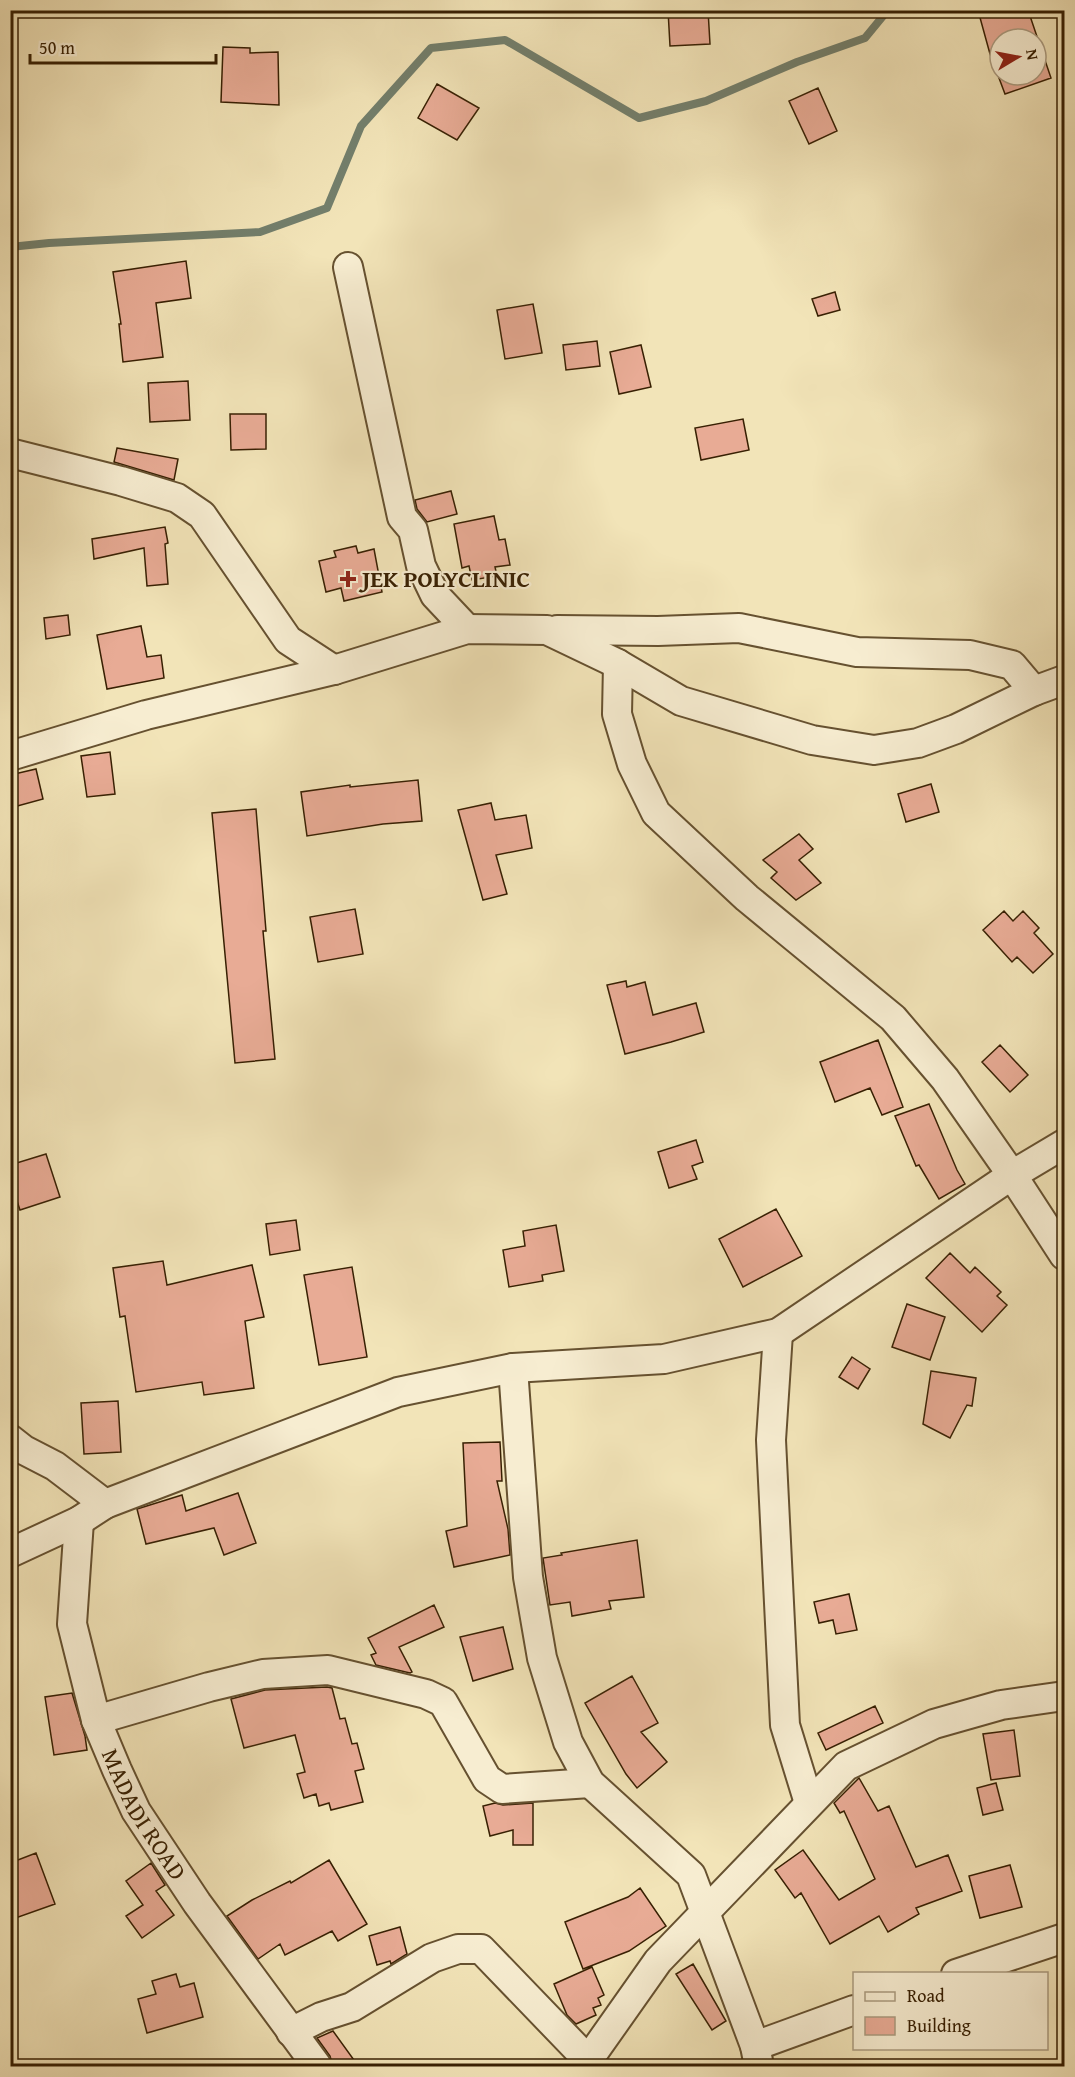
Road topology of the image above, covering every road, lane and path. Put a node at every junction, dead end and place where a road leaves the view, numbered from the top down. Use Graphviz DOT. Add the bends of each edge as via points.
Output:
graph roads {
  1 [pos="348,267"];
  2 [pos="10,453"];
  3 [pos="467,629"];
  4 [pos="547,630"];
  5 [pos="618,664"];
  6 [pos="334,670"];
  7 [pos="1065,680"];
  8 [pos="1034,691"];
  9 [pos="10,756"];
  10 [pos="1065,1144"];
  11 [pos="1012,1175"];
  12 [pos="1065,1255"];
  13 [pos="778,1333"];
  14 [pos="513,1368"];
  15 [pos="10,1439"];
  16 [pos="105,1504"];
  17 [pos="79,1521"];
  18 [pos="10,1553"];
  19 [pos="1065,1696"];
  20 [pos="96,1720"];
  21 [pos="590,1783"];
  22 [pos="809,1803"];
  23 [pos="691,1875"];
  24 [pos="735,1882"];
  25 [pos="706,1911"];
  26 [pos="1065,1938"];
  27 [pos="962,1972"];
  28 [pos="853,2011"];
  29 [pos="291,2032"];
  30 [pos="757,2056"];
  31 [pos="581,2062"];
  32 [pos="317,2067"];
  1 -- 3 [label="street" via="402,517 413,530 421,566 435,595"];
  2 -- 6 [label="street" via="177,498 202,514 288,640"];
  3 -- 4 [label="street"];
  3 -- 6 [label="street"];
  4 -- 5 [label="street"];
  4 -- 8 [label="street" via="739,627 857,652 970,655 1012,665"];
  5 -- 8 [label="street" via="681,701 812,740 874,750 918,743 956,729"];
  5 -- 11 [label="street" via="617,714 632,764 656,813 747,898 894,1018 945,1079"];
  6 -- 9 [label="street" via="146,715"];
  7 -- 8 [label="street"];
  10 -- 11 [label="street"];
  11 -- 12 [label="street"];
  11 -- 13 [label="street"];
  13 -- 14 [label="street" via="664,1359"];
  13 -- 22 [label="street" via="771,1440 785,1725"];
  14 -- 16 [label="street" via="398,1392"];
  14 -- 21 [label="street" via="528,1577 542,1658 568,1742"];
  15 -- 16 [label="street" via="55,1466"];
  16 -- 17 [label="street"];
  17 -- 18 [label="street"];
  17 -- 20 [label="street, MADADI ROAD" via="72,1624"];
  19 -- 22 [label="street" via="1001,1705 934,1724 846,1766"];
  20 -- 21 [label="street" via="263,1674 328,1670 426,1694 443,1702 487,1779 502,1789"];
  20 -- 29 [label="street, MADADI ROAD" via="136,1811 196,1903"];
  21 -- 23 [label="street"];
  22 -- 24 [label="street"];
  23 -- 24 [label="street"];
  23 -- 25 [label="street"];
  24 -- 25 [label="street"];
  25 -- 30 [label="street"];
  25 -- 31 [label="street" via="658,1961"];
  26 -- 27 [label="street"];
  28 -- 30 [label="street"];
  29 -- 31 [label="street" via="352,2007 432,1958 458,1949 481,1949"];
  29 -- 32 [label="street, MADADI ROAD"];
}
